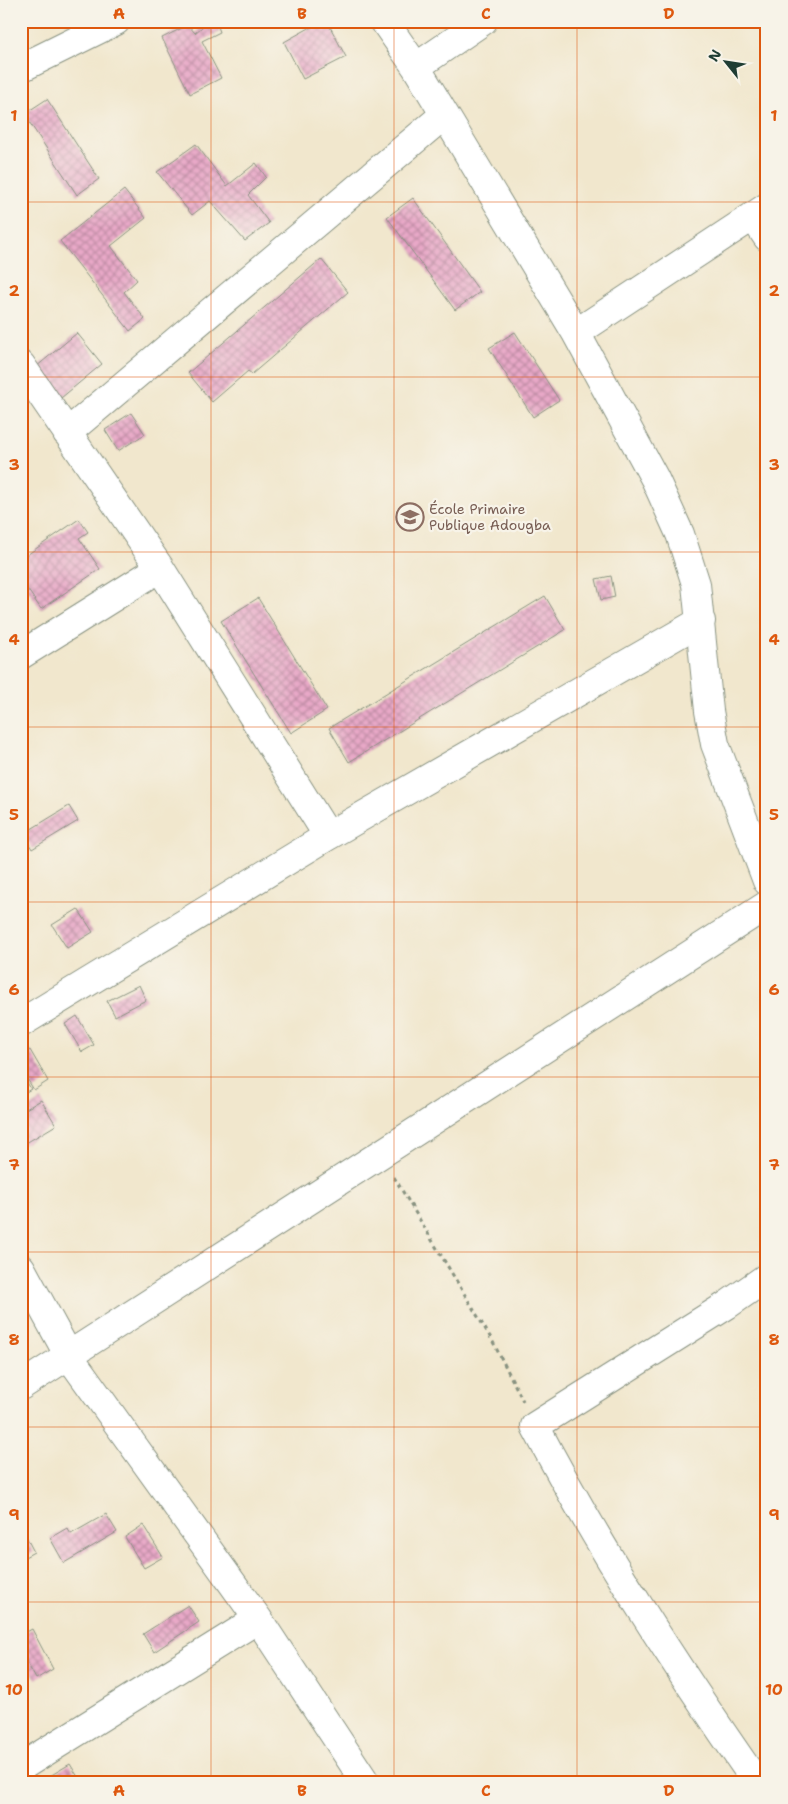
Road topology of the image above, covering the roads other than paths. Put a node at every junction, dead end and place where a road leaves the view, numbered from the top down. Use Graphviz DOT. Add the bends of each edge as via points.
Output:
graph roads {
  1 [pos="116,21"];
  2 [pos="384,21"];
  3 [pos="483,21"];
  4 [pos="416,67"];
  5 [pos="21,68"];
  6 [pos="444,115"];
  7 [pos="762,220"];
  8 [pos="576,332"];
  9 [pos="21,365"];
  10 [pos="67,433"];
  11 [pos="160,568"];
  12 [pos="700,621"];
  13 [pos="21,655"];
  14 [pos="328,836"];
  15 [pos="767,881"];
  16 [pos="767,905"];
  17 [pos="21,1023"];
  18 [pos="21,1268"];
  19 [pos="767,1277"];
  20 [pos="69,1356"];
  21 [pos="21,1386"];
  22 [pos="258,1619"];
  23 [pos="21,1767"];
  24 [pos="366,1783"];
  25 [pos="757,1783"];
  1 -- 5 [label="street"];
  2 -- 4 [label="street"];
  3 -- 4 [label="street"];
  4 -- 6 [label="street"];
  6 -- 8 [label="street"];
  6 -- 10 [label="street"];
  7 -- 8 [label="street"];
  8 -- 12 [label="street" via="655,479 680,534 696,584"];
  9 -- 10 [label="street"];
  10 -- 11 [label="street"];
  11 -- 13 [label="street"];
  11 -- 14 [label="street"];
  12 -- 14 [label="street"];
  12 -- 15 [label="street" via="715,744"];
  14 -- 17 [label="street"];
  16 -- 20 [label="street" via="380,1152"];
  18 -- 20 [label="street"];
  19 -- 25 [label="street" via="535,1426 610,1558"];
  20 -- 21 [label="street"];
  20 -- 22 [label="street"];
  22 -- 23 [label="street"];
  22 -- 24 [label="street"];
}
